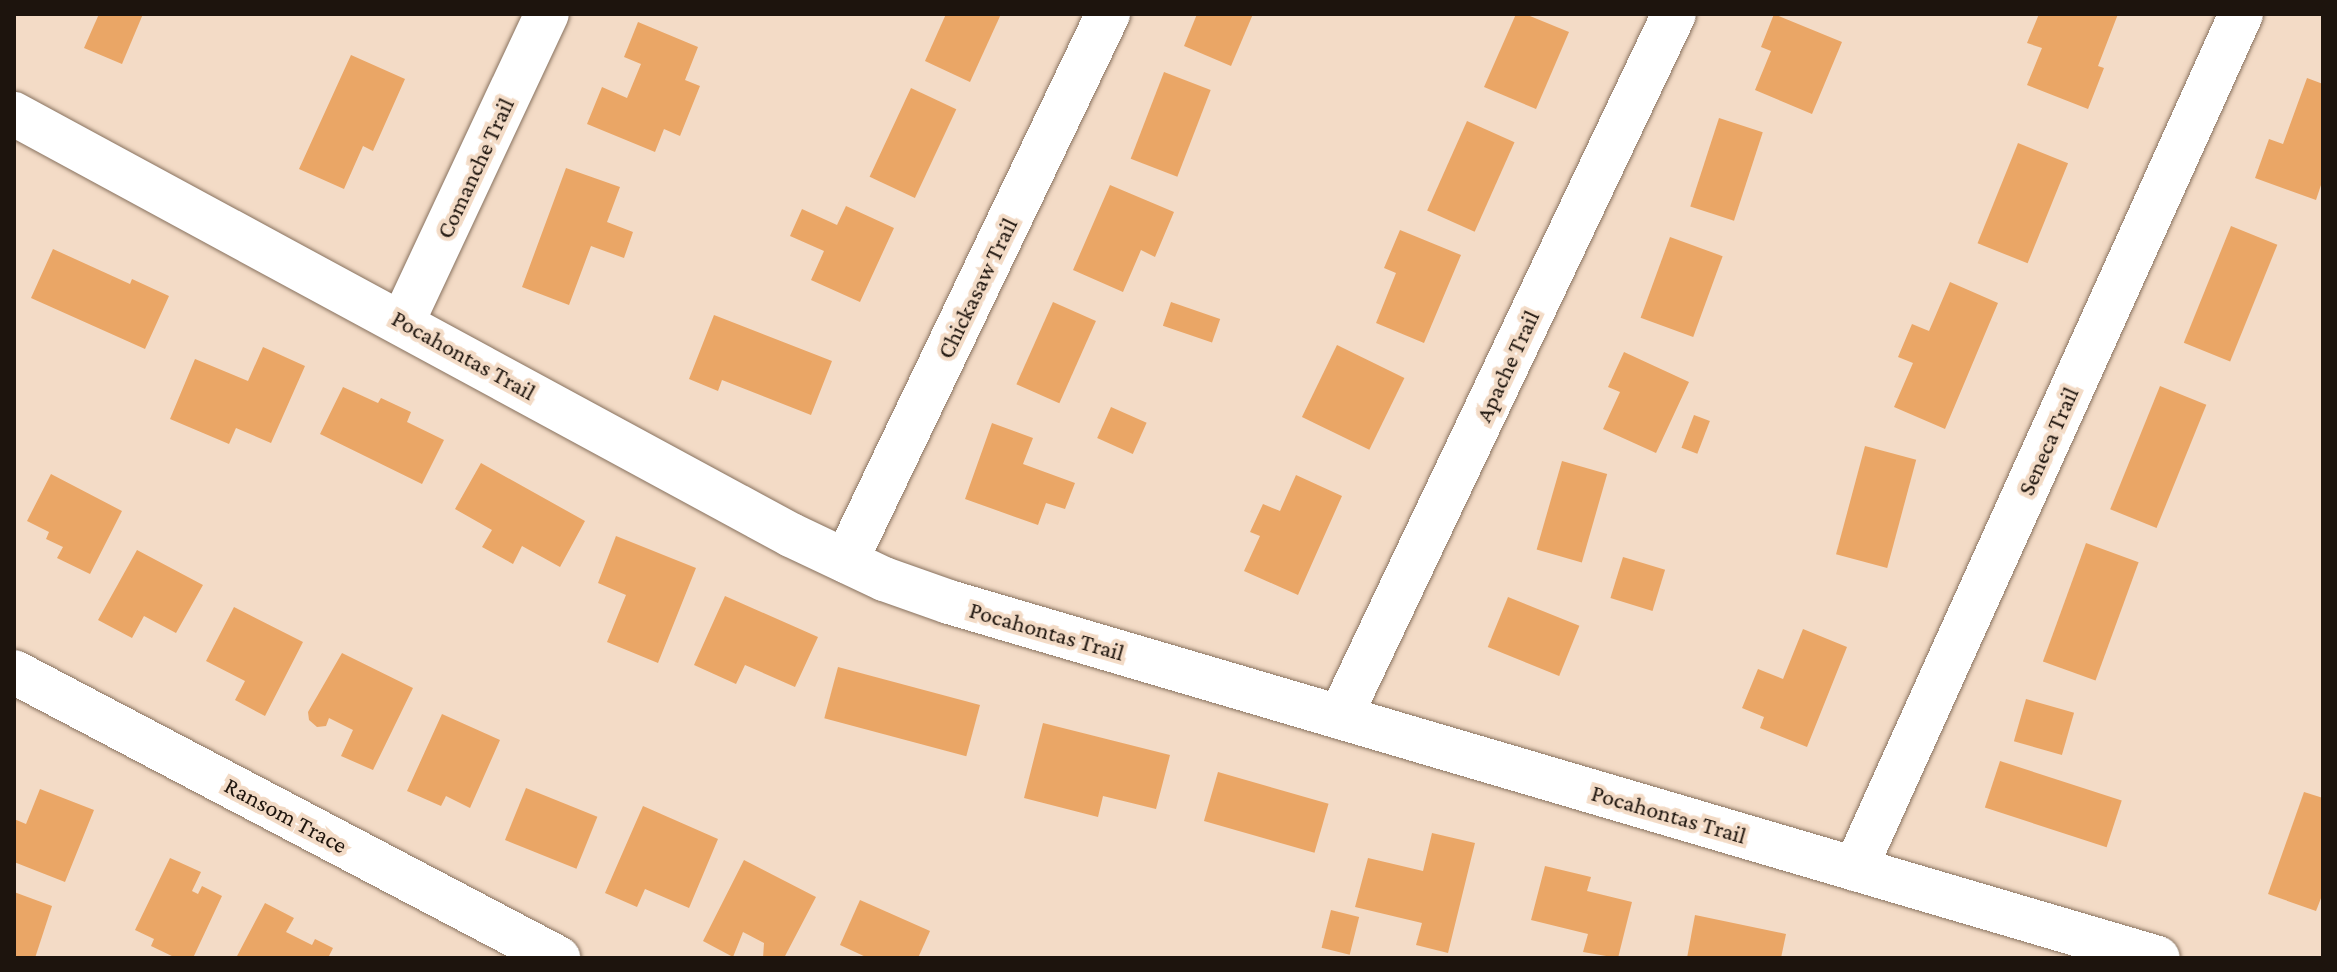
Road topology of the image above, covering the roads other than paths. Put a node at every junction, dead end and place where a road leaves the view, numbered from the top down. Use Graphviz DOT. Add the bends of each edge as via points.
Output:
graph roads {
  1 [pos="547,14"];
  2 [pos="1108,14"];
  3 [pos="1674,14"];
  4 [pos="2241,14"];
  5 [pos="14,114"];
  6 [pos="403,321"];
  7 [pos="846,561"];
  8 [pos="14,672"];
  9 [pos="1340,717"];
  10 [pos="1855,869"];
  11 [pos="558,958"];
  12 [pos="2158,958"];
  1 -- 6 [label="street, Comanche Trail"];
  2 -- 7 [label="street, Chickasaw Trail"];
  3 -- 9 [label="street, Apache Trail"];
  4 -- 10 [label="street, Seneca Trail"];
  5 -- 6 [label="street, Pocahontas Trail"];
  6 -- 7 [label="street, Pocahontas Trail"];
  7 -- 9 [label="street, Pocahontas Trail" via="949,602"];
  8 -- 11 [label="street, Ransom Trace"];
  9 -- 10 [label="street, Pocahontas Trail"];
  10 -- 12 [label="street, Pocahontas Trail"];
}
